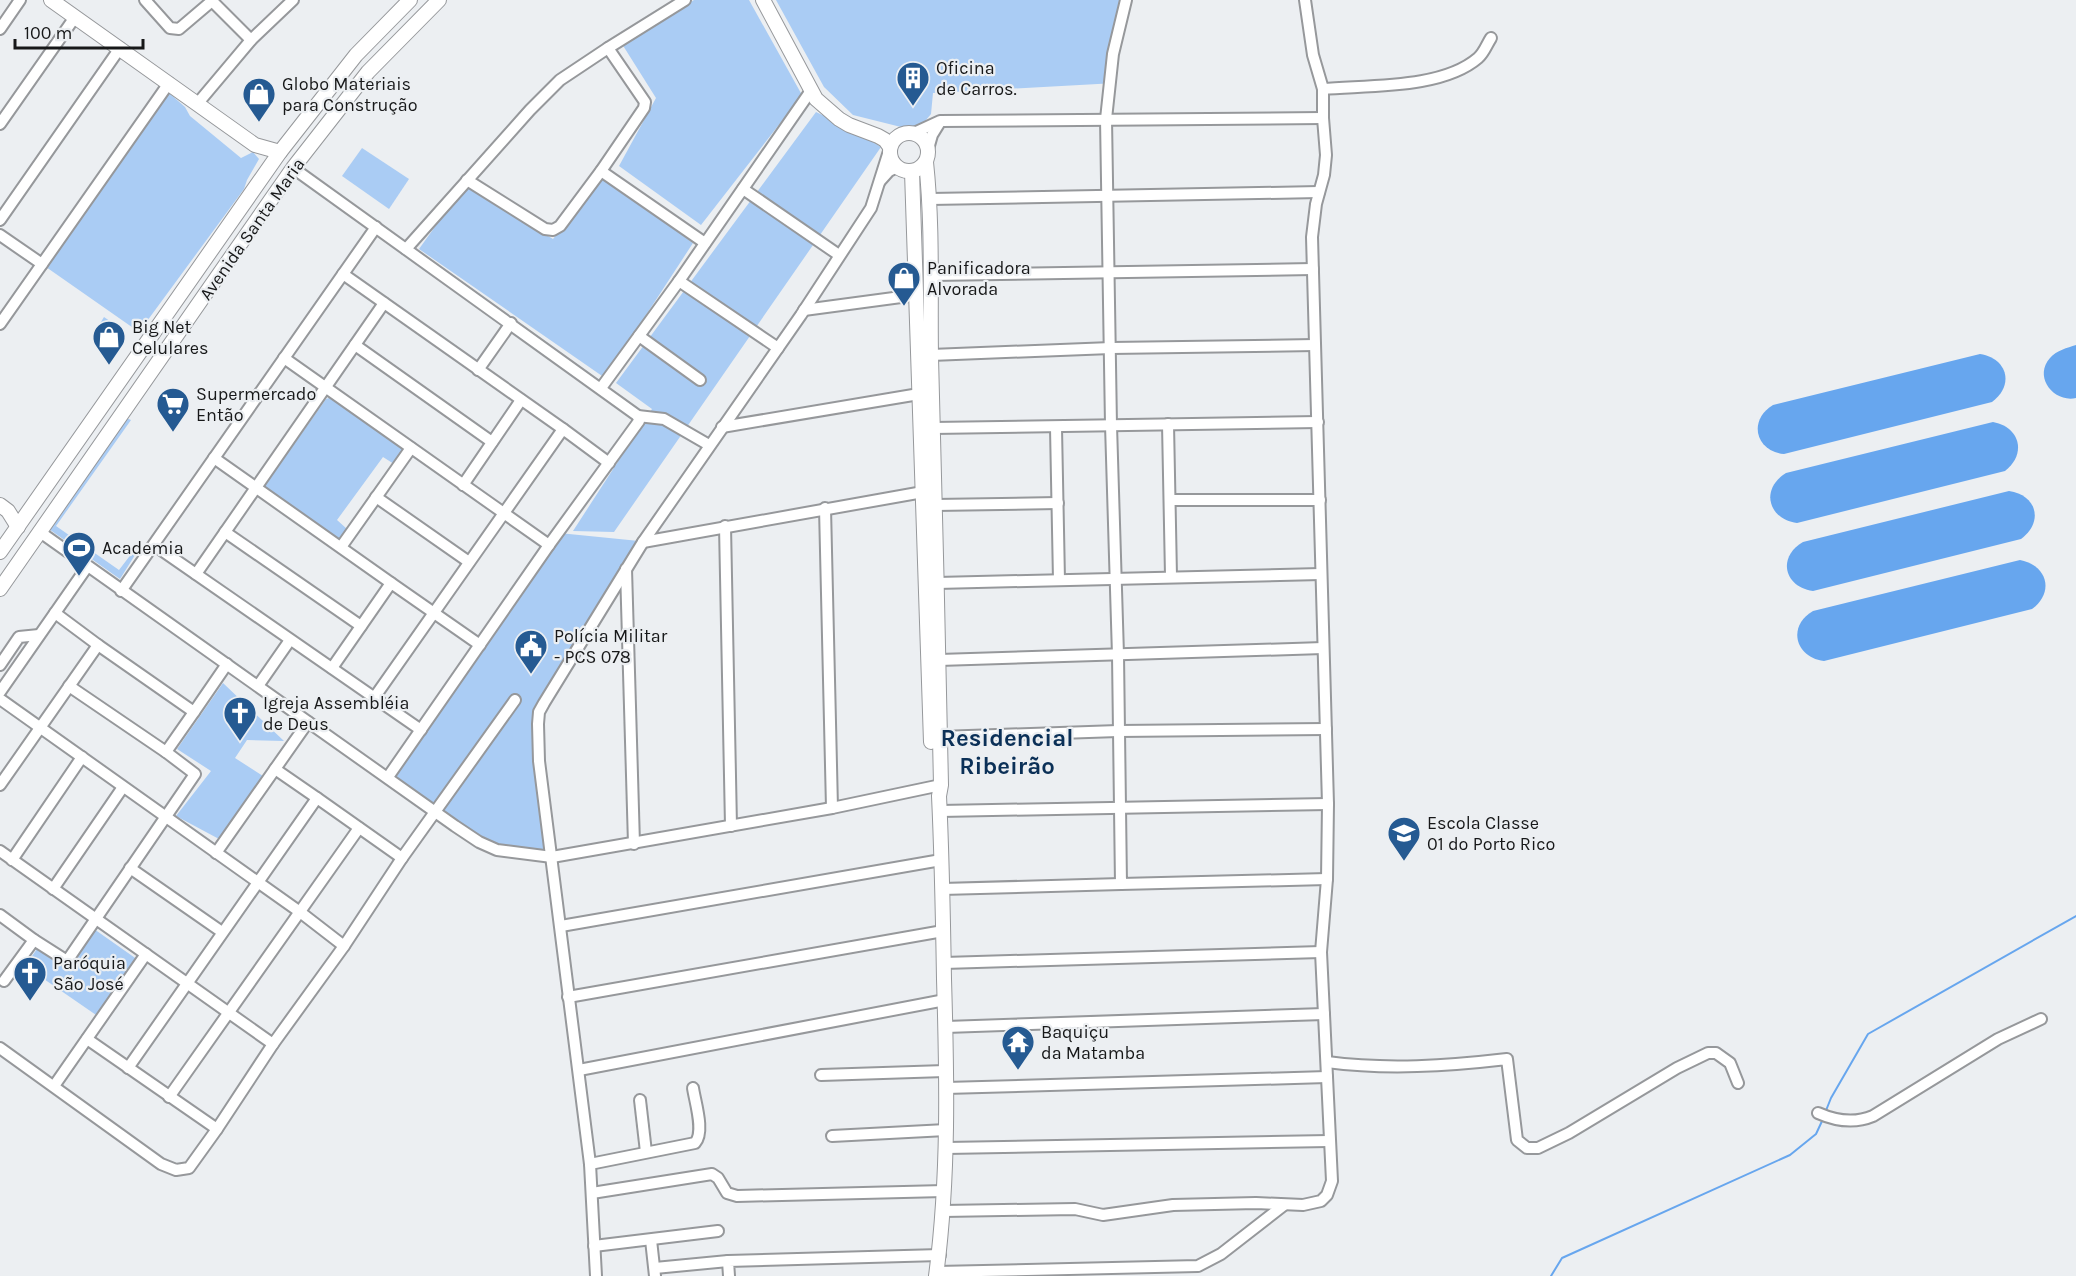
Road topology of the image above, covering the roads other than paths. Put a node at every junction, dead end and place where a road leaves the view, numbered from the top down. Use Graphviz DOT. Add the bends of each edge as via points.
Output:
graph roads {
  1 [pos="20,0"];
  2 [pos="51,0"];
  3 [pos="145,0"];
  4 [pos="212,0"];
  5 [pos="410,0"];
  6 [pos="439,0"];
  7 [pos="685,0"];
  8 [pos="763,0"];
  9 [pos="1126,0"];
  10 [pos="1305,0"];
  11 [pos="285,2"];
  12 [pos="75,17"];
  13 [pos="0,29"];
  14 [pos="1491,38"];
  15 [pos="251,40"];
  16 [pos="120,48"];
  17 [pos="608,48"];
  18 [pos="169,82"];
  19 [pos="1323,89"];
  20 [pos="810,92"];
  21 [pos="198,103"];
  22 [pos="1323,118"];
  23 [pos="1106,119"];
  24 [pos="940,121"];
  25 [pos="0,124"];
  26 [pos="860,129"];
  27 [pos="914,134"];
  28 [pos="899,135"];
  29 [pos="255,145"];
  30 [pos="890,149"];
  31 [pos="280,152"];
  32 [pos="927,155"];
  33 [pos="897,167"];
  34 [pos="294,168"];
  35 [pos="268,170"];
  36 [pos="601,171"];
  37 [pos="912,171"];
  38 [pos="467,180"];
  39 [pos="880,182"];
  40 [pos="742,189"];
  41 [pos="1319,192"];
  42 [pos="1109,197"];
  43 [pos="930,199"];
  44 [pos="0,220"];
  45 [pos="376,227"];
  46 [pos="0,235"];
  47 [pos="705,243"];
  48 [pos="406,249"];
  49 [pos="839,255"];
  50 [pos="42,264"];
  51 [pos="1313,269"];
  52 [pos="1109,271"];
  53 [pos="343,274"];
  54 [pos="932,275"];
  55 [pos="680,281"];
  56 [pos="916,295"];
  57 [pos="384,303"];
  58 [pos="804,310"];
  59 [pos="511,323"];
  60 [pos="0,324"];
  61 [pos="158,327"];
  62 [pos="639,336"];
  63 [pos="174,339"];
  64 [pos="355,345"];
  65 [pos="1315,345"];
  66 [pos="778,348"];
  67 [pos="1111,348"];
  68 [pos="141,351"];
  69 [pos="931,355"];
  70 [pos="284,358"];
  71 [pos="158,363"];
  72 [pos="478,370"];
  73 [pos="700,380"];
  74 [pos="325,388"];
  75 [pos="601,388"];
  76 [pos="919,393"];
  77 [pos="521,400"];
  78 [pos="638,416"];
  79 [pos="1318,422"];
  80 [pos="1168,424"];
  81 [pos="1111,425"];
  82 [pos="722,427"];
  83 [pos="933,428"];
  84 [pos="1056,428"];
  85 [pos="563,429"];
  86 [pos="492,442"];
  87 [pos="709,446"];
  88 [pos="411,448"];
  89 [pos="214,458"];
  90 [pos="609,463"];
  91 [pos="463,484"];
  92 [pos="255,488"];
  93 [pos="923,492"];
  94 [pos="376,497"];
  95 [pos="1171,500"];
  96 [pos="1320,500"];
  97 [pos="1058,503"];
  98 [pos="935,505"];
  99 [pos="4,508"];
  100 [pos="825,508"];
  101 [pos="30,510"];
  102 [pos="504,513"];
  103 [pos="18,526"];
  104 [pos="726,526"];
  105 [pos="40,532"];
  106 [pos="225,532"];
  107 [pos="643,542"];
  108 [pos="154,544"];
  109 [pos="549,545"];
  110 [pos="341,548"];
  111 [pos="0,552"];
  112 [pos="469,562"];
  113 [pos="87,567"];
  114 [pos="626,569"];
  115 [pos="196,574"];
  116 [pos="1321,574"];
  117 [pos="1171,576"];
  118 [pos="1116,579"];
  119 [pos="1059,580"];
  120 [pos="391,582"];
  121 [pos="937,584"];
  122 [pos="0,589"];
  123 [pos="122,591"];
  124 [pos="433,612"];
  125 [pos="55,613"];
  126 [pos="361,626"];
  127 [pos="39,635"];
  128 [pos="290,640"];
  129 [pos="98,645"];
  130 [pos="480,645"];
  131 [pos="1323,648"];
  132 [pos="1118,655"];
  133 [pos="939,660"];
  134 [pos="226,664"];
  135 [pos="0,665"];
  136 [pos="332,668"];
  137 [pos="69,686"];
  138 [pos="258,687"];
  139 [pos="0,692"];
  140 [pos="374,698"];
  141 [pos="0,699"];
  142 [pos="515,700"];
  143 [pos="194,712"];
  144 [pos="308,722"];
  145 [pos="40,728"];
  146 [pos="1326,729"];
  147 [pos="421,730"];
  148 [pos="1118,731"];
  149 [pos="940,737"];
  150 [pos="166,752"];
  151 [pos="82,757"];
  152 [pos="275,769"];
  153 [pos="388,777"];
  154 [pos="0,785"];
  155 [pos="123,787"];
  156 [pos="937,789"];
  157 [pos="317,798"];
  158 [pos="1328,804"];
  159 [pos="1120,807"];
  160 [pos="832,808"];
  161 [pos="940,811"];
  162 [pos="436,812"];
  163 [pos="166,817"];
  164 [pos="731,826"];
  165 [pos="359,828"];
  166 [pos="633,844"];
  167 [pos="0,852"];
  168 [pos="216,853"];
  169 [pos="552,857"];
  170 [pos="402,858"];
  171 [pos="12,860"];
  172 [pos="941,860"];
  173 [pos="130,868"];
  174 [pos="1327,879"];
  175 [pos="258,882"];
  176 [pos="1121,884"];
  177 [pos="53,889"];
  178 [pos="942,889"];
  179 [pos="300,912"];
  180 [pos="0,915"];
  181 [pos="95,918"];
  182 [pos="561,927"];
  183 [pos="943,931"];
  184 [pos="222,932"];
  185 [pos="34,940"];
  186 [pos="344,946"];
  187 [pos="1321,952"];
  188 [pos="146,954"];
  189 [pos="944,963"];
  190 [pos="2,982"];
  191 [pos="187,983"];
  192 [pos="568,998"];
  193 [pos="945,1000"];
  194 [pos="229,1012"];
  195 [pos="1324,1014"];
  196 [pos="2041,1019"];
  197 [pos="946,1027"];
  198 [pos="87,1039"];
  199 [pos="273,1044"];
  200 [pos="0,1048"];
  201 [pos="1327,1062"];
  202 [pos="129,1068"];
  203 [pos="579,1070"];
  204 [pos="945,1071"];
  205 [pos="821,1075"];
  206 [pos="1327,1077"];
  207 [pos="1738,1083"];
  208 [pos="54,1086"];
  209 [pos="693,1088"];
  210 [pos="946,1088"];
  211 [pos="170,1097"];
  212 [pos="640,1100"];
  213 [pos="1818,1113"];
  214 [pos="217,1130"];
  215 [pos="946,1130"];
  216 [pos="832,1136"];
  217 [pos="1329,1141"];
  218 [pos="946,1148"];
  219 [pos="646,1152"];
  220 [pos="590,1164"];
  221 [pos="944,1191"];
  222 [pos="592,1193"];
  223 [pos="1284,1205"];
  224 [pos="943,1211"];
  225 [pos="718,1232"];
  226 [pos="651,1240"];
  227 [pos="594,1246"];
  228 [pos="940,1255"];
  229 [pos="728,1261"];
  230 [pos="655,1272"];
  231 [pos="937,1274"];
  232 [pos="596,1276"];
  233 [pos="729,1276"];
  1 -- 13 [label="street"];
  2 -- 12 [label="street"];
  3 -- 4 [label="street" via="175,30"];
  4 -- 15 [label="street"];
  5 -- 31 [label="street, Avenida Santa Maria" via="356,55"];
  6 -- 34 [label="street, Avenida Santa Maria" via="368,72"];
  7 -- 17 [label="street"];
  8 -- 20 [label="street"];
  9 -- 23 [label="street" via="1113,54"];
  10 -- 19 [label="street" via="1313,55"];
  11 -- 15 [label="street"];
  12 -- 16 [label="street"];
  12 -- 25 [label="street"];
  14 -- 19 [label="street" via="1480,57 1449,73 1407,83"];
  15 -- 21 [label="street"];
  16 -- 18 [label="street"];
  16 -- 44 [label="street"];
  17 -- 36 [label="street" via="645,102"];
  17 -- 38 [label="street" via="560,80"];
  18 -- 21 [label="street"];
  18 -- 50 [label="street"];
  19 -- 22 [label="street"];
  20 -- 26 [label="street" via="824,108"];
  20 -- 40 [label="street"];
  21 -- 29 [label="street"];
  22 -- 23 [label="street"];
  22 -- 41 [label="street" via="1326,155"];
  23 -- 24 [label="street"];
  23 -- 42 [label="street"];
  24 -- 27 [label="street"];
  24 -- 32 [label="street"];
  26 -- 28 [label="street"];
  26 -- 30 [label="street" via="885,140"];
  27 -- 28 [label="street"];
  27 -- 32 [label="street" via="921,137"];
  28 -- 30 [label="street"];
  29 -- 31 [label="street"];
  29 -- 35 [label="street"];
  30 -- 33 [label="street"];
  30 -- 39 [label="street"];
  31 -- 35 [label="street, Avenida Santa Maria"];
  32 -- 37 [label="street" via="919,169"];
  32 -- 43 [label="street"];
  33 -- 37 [label="street"];
  33 -- 39 [label="street"];
  34 -- 45 [label="street"];
  34 -- 63 [label="street, Avenida Santa Maria"];
  35 -- 61 [label="street, Avenida Santa Maria"];
  36 -- 38 [label="street" via="553,230 545,229"];
  36 -- 47 [label="street"];
  37 -- 56 [label="street"];
  38 -- 48 [label="street"];
  39 -- 49 [label="street" via="871,208"];
  40 -- 47 [label="street"];
  40 -- 49 [label="street"];
  41 -- 42 [label="street"];
  41 -- 51 [label="street" via="1313,222"];
  42 -- 43 [label="street"];
  42 -- 52 [label="street"];
  43 -- 54 [label="street"];
  45 -- 48 [label="street"];
  45 -- 53 [label="street"];
  46 -- 50 [label="street"];
  47 -- 55 [label="street"];
  48 -- 59 [label="street"];
  49 -- 58 [label="street"];
  50 -- 60 [label="street"];
  51 -- 52 [label="street"];
  51 -- 65 [label="street"];
  52 -- 54 [label="street"];
  52 -- 67 [label="street"];
  53 -- 57 [label="street"];
  53 -- 70 [label="street"];
  54 -- 69 [label="street"];
  55 -- 62 [label="street"];
  55 -- 66 [label="street"];
  56 -- 58 [label="street"];
  56 -- 76 [label="street"];
  57 -- 64 [label="street"];
  57 -- 72 [label="street"];
  58 -- 66 [label="street"];
  59 -- 72 [label="street"];
  59 -- 75 [label="street"];
  61 -- 63 [label="street"];
  61 -- 68 [label="street, Avenida Santa Maria"];
  62 -- 73 [label="street"];
  62 -- 75 [label="street"];
  63 -- 71 [label="street, Avenida Santa Maria"];
  64 -- 74 [label="street"];
  64 -- 86 [label="street"];
  65 -- 67 [label="street"];
  65 -- 79 [label="street"];
  66 -- 82 [label="street"];
  67 -- 69 [label="street"];
  67 -- 81 [label="street"];
  68 -- 71 [label="street"];
  68 -- 101 [label="street, Avenida Santa Maria"];
  69 -- 83 [label="street"];
  70 -- 74 [label="street"];
  70 -- 89 [label="street"];
  71 -- 105 [label="street, Avenida Santa Maria"];
  72 -- 77 [label="street"];
  74 -- 88 [label="street"];
  74 -- 92 [label="street"];
  75 -- 78 [label="street"];
  76 -- 82 [label="street"];
  76 -- 93 [label="street"];
  77 -- 85 [label="street"];
  77 -- 86 [label="street"];
  78 -- 87 [label="street" via="663,419"];
  78 -- 90 [label="street" via="639,421"];
  79 -- 80 [label="street"];
  79 -- 96 [label="street"];
  80 -- 81 [label="street"];
  80 -- 95 [label="street"];
  81 -- 84 [label="street"];
  81 -- 118 [label="street"];
  82 -- 87 [label="street"];
  83 -- 84 [label="street"];
  83 -- 98 [label="street"];
  84 -- 97 [label="street"];
  85 -- 90 [label="street"];
  85 -- 102 [label="street"];
  86 -- 91 [label="street"];
  87 -- 107 [label="street"];
  88 -- 91 [label="street"];
  88 -- 94 [label="street"];
  89 -- 92 [label="street"];
  89 -- 108 [label="street"];
  90 -- 109 [label="street"];
  91 -- 102 [label="street"];
  92 -- 106 [label="street"];
  92 -- 110 [label="street"];
  93 -- 100 [label="street"];
  93 -- 156 [label="street"];
  94 -- 110 [label="street"];
  94 -- 112 [label="street"];
  95 -- 96 [label="street"];
  95 -- 117 [label="street"];
  96 -- 116 [label="street"];
  97 -- 98 [label="street"];
  97 -- 119 [label="street"];
  98 -- 121 [label="street"];
  99 -- 101 [label="street"];
  99 -- 103 [label="street"];
  100 -- 104 [label="street"];
  100 -- 160 [label="street"];
  101 -- 103 [label="street, Avenida Santa Maria"];
  102 -- 109 [label="street"];
  102 -- 112 [label="street"];
  103 -- 111 [label="street, Avenida Santa Maria"];
  104 -- 107 [label="street"];
  104 -- 164 [label="street"];
  105 -- 113 [label="street"];
  105 -- 122 [label="street, Avenida Santa Maria"];
  106 -- 115 [label="street"];
  106 -- 126 [label="street"];
  107 -- 114 [label="street"];
  108 -- 115 [label="street"];
  108 -- 123 [label="street"];
  109 -- 130 [label="street"];
  110 -- 120 [label="street"];
  112 -- 124 [label="street"];
  113 -- 123 [label="street"];
  113 -- 125 [label="street"];
  114 -- 166 [label="street"];
  114 -- 169 [label="street" via="539,712 539,760"];
  115 -- 128 [label="street"];
  116 -- 117 [label="street"];
  116 -- 131 [label="street"];
  117 -- 118 [label="street"];
  118 -- 119 [label="street"];
  118 -- 132 [label="street"];
  119 -- 121 [label="street"];
  120 -- 124 [label="street"];
  120 -- 126 [label="street"];
  121 -- 133 [label="street"];
  123 -- 134 [label="street"];
  124 -- 130 [label="street"];
  124 -- 140 [label="street"];
  125 -- 127 [label="street"];
  125 -- 129 [label="street"];
  126 -- 136 [label="street"];
  127 -- 135 [label="street" via="20,637"];
  127 -- 139 [label="street"];
  128 -- 136 [label="street"];
  128 -- 138 [label="street"];
  129 -- 137 [label="street"];
  129 -- 143 [label="street"];
  130 -- 147 [label="street"];
  131 -- 132 [label="street"];
  131 -- 146 [label="street"];
  132 -- 133 [label="street"];
  132 -- 148 [label="street"];
  133 -- 149 [label="street"];
  134 -- 138 [label="street"];
  134 -- 143 [label="street"];
  136 -- 140 [label="street"];
  137 -- 145 [label="street"];
  137 -- 150 [label="street"];
  138 -- 144 [label="street"];
  140 -- 147 [label="street"];
  141 -- 145 [label="street"];
  142 -- 162 [label="street"];
  143 -- 150 [label="street"];
  144 -- 152 [label="street"];
  144 -- 153 [label="street"];
  145 -- 151 [label="street"];
  145 -- 154 [label="street"];
  146 -- 148 [label="street"];
  146 -- 158 [label="street"];
  147 -- 153 [label="street"];
  148 -- 149 [label="street"];
  148 -- 159 [label="street"];
  149 -- 156 [label="street"];
  150 -- 163 [label="street" via="195,774"];
  151 -- 155 [label="street"];
  151 -- 171 [label="street"];
  152 -- 157 [label="street"];
  152 -- 168 [label="street"];
  153 -- 162 [label="street"];
  155 -- 163 [label="street"];
  155 -- 177 [label="street"];
  156 -- 160 [label="street"];
  156 -- 161 [label="street"];
  157 -- 165 [label="street"];
  157 -- 175 [label="street"];
  158 -- 159 [label="street"];
  158 -- 174 [label="street"];
  159 -- 161 [label="street"];
  159 -- 176 [label="street"];
  160 -- 164 [label="street"];
  161 -- 172 [label="street"];
  162 -- 169 [label="street" via="497,850"];
  162 -- 170 [label="street"];
  163 -- 168 [label="street"];
  163 -- 173 [label="street"];
  164 -- 166 [label="street"];
  165 -- 170 [label="street"];
  165 -- 179 [label="street"];
  166 -- 169 [label="street"];
  167 -- 171 [label="street"];
  168 -- 175 [label="street"];
  169 -- 182 [label="street"];
  170 -- 186 [label="street"];
  171 -- 177 [label="street"];
  172 -- 178 [label="street"];
  172 -- 182 [label="street"];
  173 -- 181 [label="street"];
  173 -- 184 [label="street"];
  174 -- 176 [label="street"];
  174 -- 187 [label="street"];
  175 -- 179 [label="street"];
  175 -- 184 [label="street"];
  176 -- 178 [label="street"];
  177 -- 181 [label="street"];
  178 -- 183 [label="street"];
  179 -- 186 [label="street"];
  179 -- 194 [label="street"];
  180 -- 185 [label="street"];
  181 -- 185 [label="street" via="67,961"];
  181 -- 188 [label="street"];
  182 -- 192 [label="street"];
  183 -- 189 [label="street"];
  183 -- 192 [label="street"];
  184 -- 191 [label="street"];
  185 -- 190 [label="street"];
  186 -- 199 [label="street"];
  187 -- 189 [label="street"];
  187 -- 195 [label="street"];
  188 -- 191 [label="street"];
  188 -- 198 [label="street"];
  189 -- 193 [label="street"];
  191 -- 194 [label="street"];
  191 -- 202 [label="street"];
  192 -- 203 [label="street"];
  193 -- 197 [label="street"];
  193 -- 203 [label="street"];
  194 -- 199 [label="street"];
  194 -- 211 [label="street"];
  195 -- 197 [label="street"];
  195 -- 201 [label="street"];
  196 -- 213 [label="street" via="1998,1039 1873,1116 1855,1121"];
  197 -- 204 [label="street"];
  198 -- 202 [label="street"];
  198 -- 208 [label="street"];
  199 -- 214 [label="street"];
  200 -- 208 [label="street"];
  201 -- 206 [label="street"];
  201 -- 207 [label="street" via="1401,1067 1507,1059 1517,1140 1532,1149 1569,1133 1708,1053 1716,1053 1730,1063"];
  202 -- 211 [label="street"];
  203 -- 220 [label="street"];
  204 -- 205 [label="street"];
  204 -- 210 [label="street"];
  206 -- 210 [label="street"];
  206 -- 217 [label="street"];
  208 -- 214 [label="street" via="169,1168 189,1168"];
  209 -- 219 [label="street" via="700,1128 698,1141"];
  210 -- 215 [label="street"];
  211 -- 214 [label="street"];
  212 -- 219 [label="street"];
  215 -- 216 [label="street"];
  215 -- 218 [label="street"];
  217 -- 218 [label="street"];
  217 -- 223 [label="street" via="1332,1181 1327,1195 1313,1204"];
  218 -- 221 [label="street"];
  219 -- 220 [label="street"];
  220 -- 222 [label="street"];
  221 -- 222 [label="street" via="737,1196 727,1193 712,1174"];
  221 -- 224 [label="street"];
  222 -- 227 [label="street"];
  223 -- 224 [label="street" via="1173,1205 1103,1215 1075,1209"];
  223 -- 231 [label="street" via="1230,1248 1198,1266"];
  224 -- 228 [label="street"];
  225 -- 226 [label="street"];
  226 -- 227 [label="street"];
  226 -- 230 [label="street"];
  227 -- 232 [label="street"];
  228 -- 229 [label="street"];
  228 -- 231 [label="street"];
  229 -- 230 [label="street"];
  229 -- 233 [label="street"];
}
